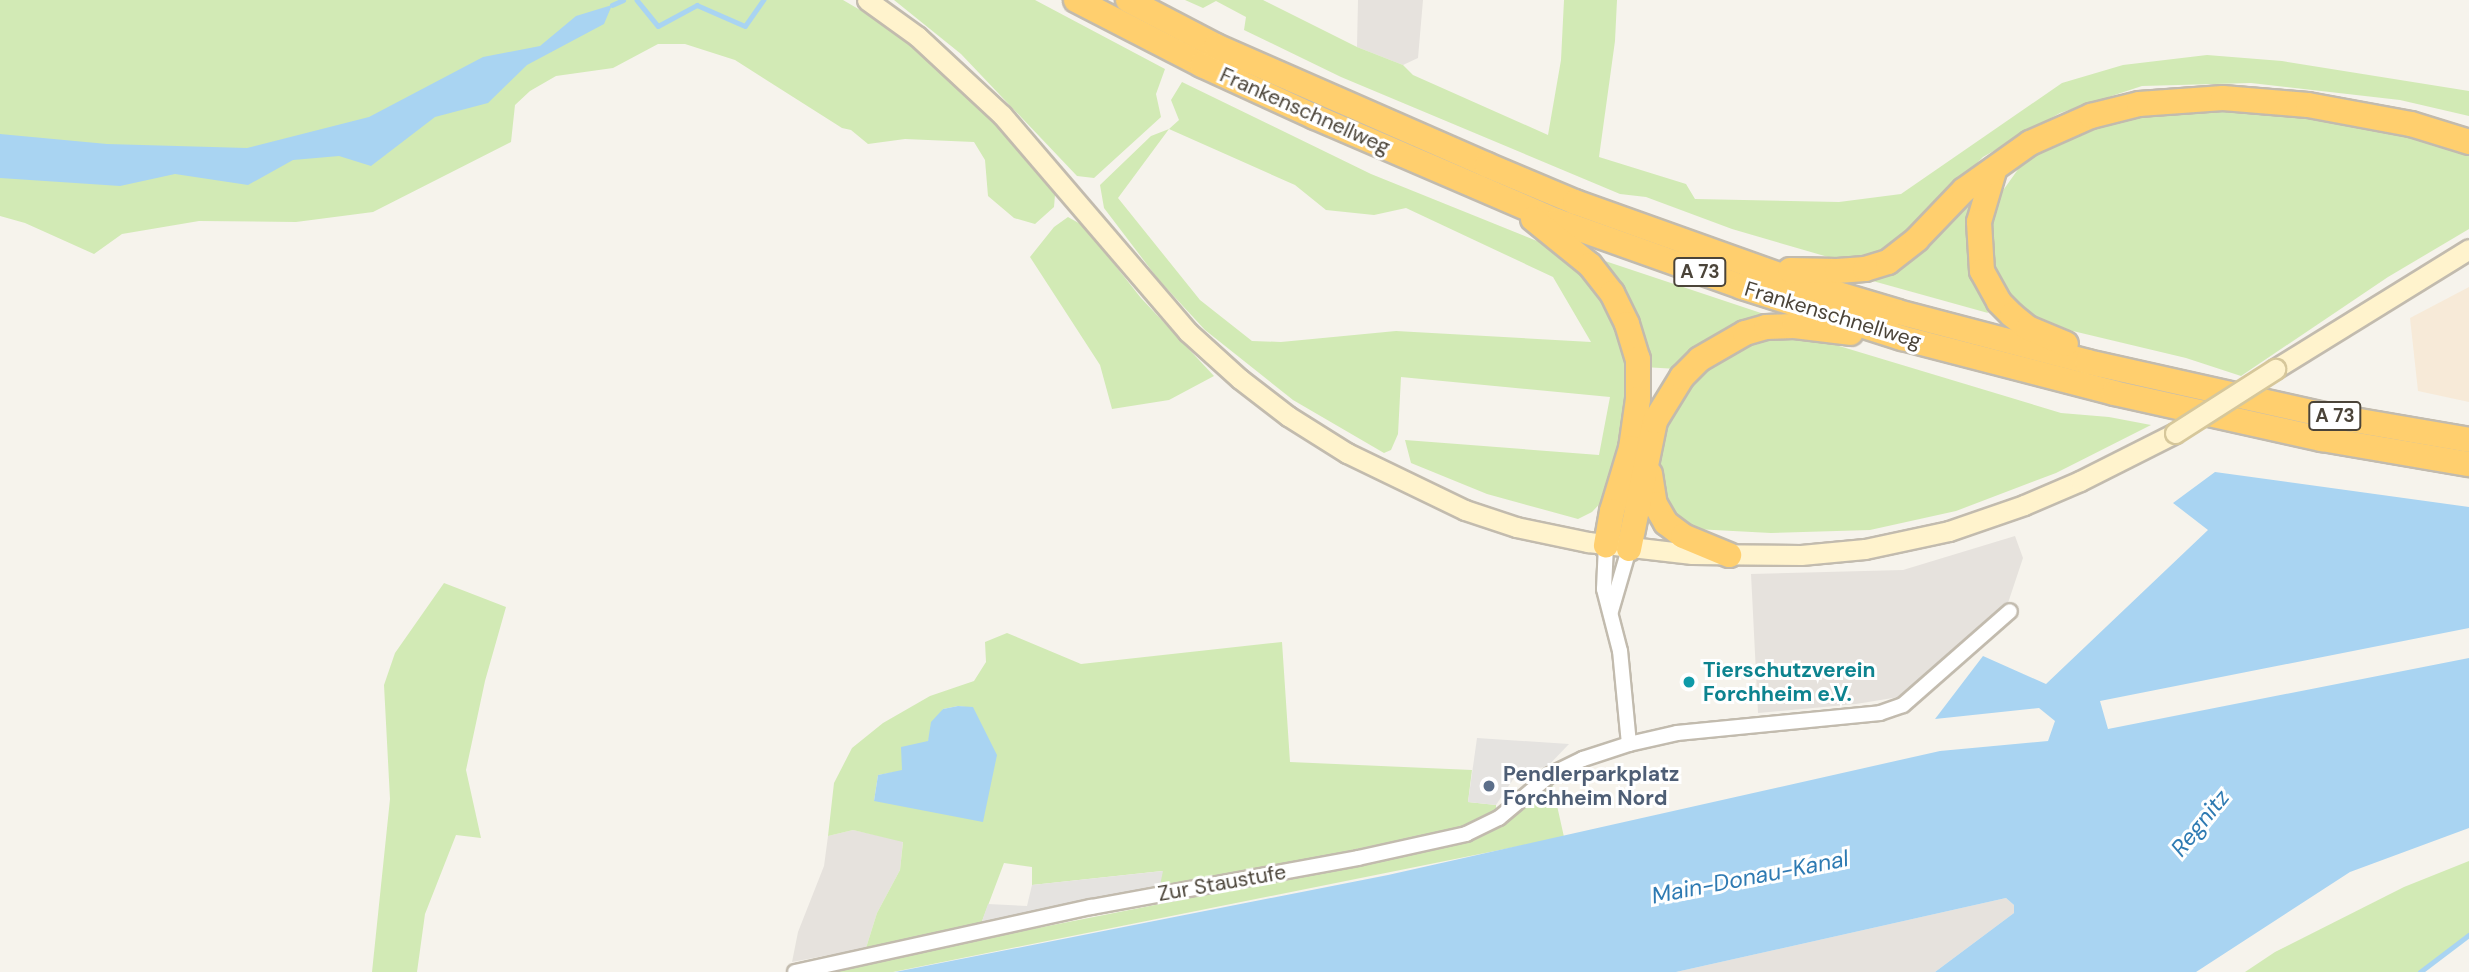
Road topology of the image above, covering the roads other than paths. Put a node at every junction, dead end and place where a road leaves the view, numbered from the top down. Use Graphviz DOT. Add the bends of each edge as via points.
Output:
graph roads {
  1 [pos="867,0"];
  2 [pos="1076,0"];
  3 [pos="1128,0"];
  4 [pos="2469,142"];
  5 [pos="1994,171"];
  6 [pos="1501,196"];
  7 [pos="2469,249"];
  8 [pos="1748,265"];
  9 [pos="1902,338"];
  10 [pos="2088,362"];
  11 [pos="2469,440"];
  12 [pos="1647,459"];
  13 [pos="2469,464"];
  14 [pos="1618,547"];
  15 [pos="1729,555"];
  16 [pos="1611,611"];
  17 [pos="2010,611"];
  18 [pos="1629,744"];
  19 [pos="795,972"];
  1 -- 14 [label="main road" via="968,82 1040,157 1188,332 1289,416 1347,453 1465,510 1516,527"];
  2 -- 6 [label="highway, Frankenschnellweg / A 73" via="1202,65"];
  3 -- 8 [label="highway, Frankenschnellweg / A 73" via="1216,46 1451,150 1575,202"];
  4 -- 5 [label="highway" via="2339,109 2254,99 2190,99 2139,104 2091,116 2030,143"];
  5 -- 8 [label="highway" via="1964,190 1888,262 1838,271"];
  5 -- 10 [label="highway" via="1978,237 1989,288 2028,328 2066,344"];
  6 -- 9 [label="highway, Frankenschnellweg / A 73" via="1742,287"];
  6 -- 14 [label="highway" via="1590,265 1612,293 1631,336 1638,359 1638,399 1631,448 1612,511"];
  7 -- 15 [label="main road, bridge" via="2175,433 2080,481 1949,531 1801,555"];
  8 -- 10 [label="highway, Frankenschnellweg / A 73" via="1898,312"];
  9 -- 12 [label="highway" via="1794,326 1745,333 1700,359 1682,377 1655,421"];
  9 -- 13 [label="highway, Frankenschnellweg / A 73" via="2114,393 2322,439"];
  10 -- 11 [label="highway, Frankenschnellweg / A 73" via="2325,415"];
  12 -- 14 [label="highway"];
  12 -- 15 [label="highway" via="1655,504 1666,523 1683,536"];
  14 -- 15 [label="main road"];
  14 -- 16 [label="street"];
  14 -- 16 [label="street" via="1604,589"];
  16 -- 18 [label="street" via="1620,651"];
  17 -- 18 [label="street, Zur Staustufe" via="1903,705 1880,713 1677,733"];
  18 -- 19 [label="street, Zur Staustufe" via="1550,775 1499,818 1466,834 1091,907"];
}
